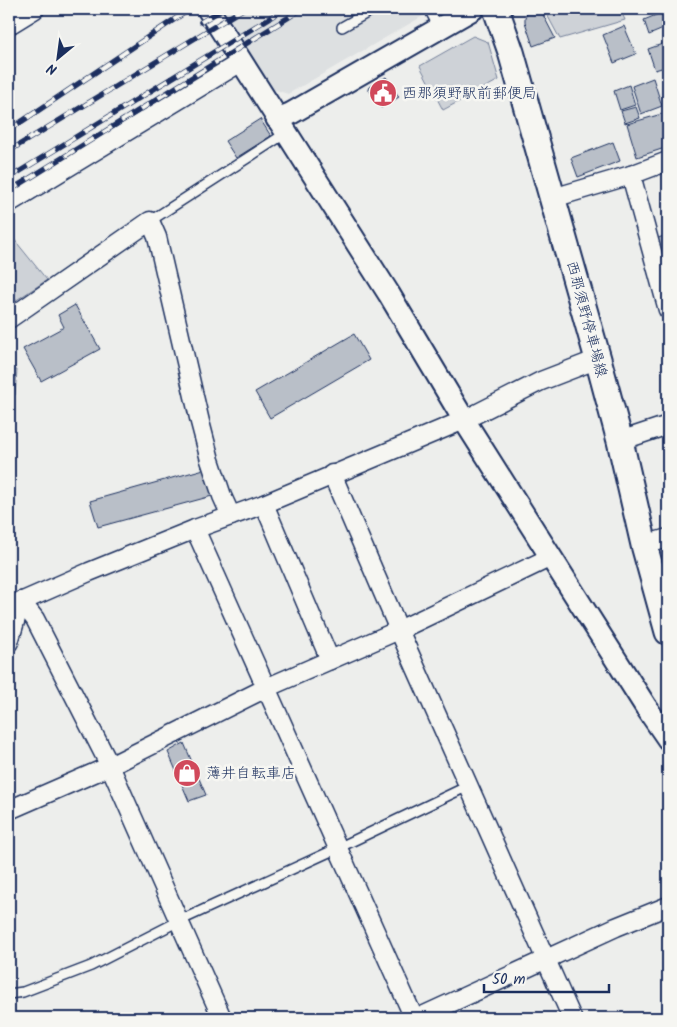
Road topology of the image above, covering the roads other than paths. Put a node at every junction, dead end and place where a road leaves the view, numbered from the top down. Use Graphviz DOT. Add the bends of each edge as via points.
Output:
graph roads {
  1 [pos="35,9"];
  2 [pos="208,9"];
  3 [pos="374,9"];
  4 [pos="429,9"];
  5 [pos="473,9"];
  6 [pos="496,9"];
  7 [pos="9,24"];
  8 [pos="342,27"];
  9 [pos="439,28"];
  10 [pos="241,62"];
  11 [pos="282,126"];
  12 [pos="668,161"];
  13 [pos="631,176"];
  14 [pos="553,198"];
  15 [pos="9,203"];
  16 [pos="150,221"];
  17 [pos="668,310"];
  18 [pos="9,320"];
  19 [pos="598,359"];
  20 [pos="464,420"];
  21 [pos="668,426"];
  22 [pos="620,441"];
  23 [pos="332,474"];
  24 [pos="264,504"];
  25 [pos="231,516"];
  26 [pos="195,528"];
  27 [pos="668,538"];
  28 [pos="644,546"];
  29 [pos="551,557"];
  30 [pos="15,604"];
  31 [pos="399,630"];
  32 [pos="668,632"];
  33 [pos="9,642"];
  34 [pos="330,660"];
  35 [pos="266,688"];
  36 [pos="668,739"];
  37 [pos="110,766"];
  38 [pos="468,786"];
  39 [pos="9,810"];
  40 [pos="338,848"];
  41 [pos="668,906"];
  42 [pos="179,921"];
  43 [pos="545,959"];
  44 [pos="9,994"];
  45 [pos="222,1018"];
  46 [pos="414,1018"];
  47 [pos="418,1018"];
  48 [pos="572,1018"];
  1 -- 7 [label="street"];
  2 -- 10 [label="street"];
  3 -- 8 [label="lane"];
  4 -- 9 [label="lane"];
  5 -- 9 [label="street"];
  6 -- 14 [label="main road, 西那須野停車場線"];
  9 -- 11 [label="street" via="290,114"];
  10 -- 11 [label="street"];
  10 -- 15 [label="street"];
  11 -- 16 [label="lane"];
  11 -- 20 [label="street"];
  12 -- 13 [label="street"];
  13 -- 14 [label="street"];
  13 -- 17 [label="street"];
  14 -- 19 [label="main road, 西那須野停車場線"];
  16 -- 18 [label="street"];
  16 -- 25 [label="street" via="157,237 210,460"];
  19 -- 20 [label="street" via="541,381"];
  19 -- 22 [label="main road, 西那須野停車場線"];
  20 -- 23 [label="street"];
  20 -- 29 [label="street"];
  21 -- 22 [label="street"];
  22 -- 28 [label="main road, 西那須野停車場線"];
  23 -- 24 [label="street"];
  23 -- 31 [label="street"];
  24 -- 25 [label="street"];
  24 -- 34 [label="street"];
  25 -- 26 [label="street"];
  26 -- 30 [label="street"];
  26 -- 35 [label="street"];
  27 -- 28 [label="street"];
  28 -- 32 [label="main road, 西那須野停車場線"];
  29 -- 31 [label="street"];
  29 -- 36 [label="street"];
  30 -- 33 [label="street"];
  30 -- 37 [label="street" via="35,619"];
  31 -- 34 [label="street"];
  31 -- 38 [label="street"];
  34 -- 35 [label="street"];
  35 -- 37 [label="street"];
  35 -- 40 [label="street"];
  37 -- 39 [label="street"];
  37 -- 42 [label="street"];
  38 -- 40 [label="lane"];
  38 -- 43 [label="street"];
  40 -- 42 [label="lane"];
  40 -- 46 [label="street"];
  41 -- 43 [label="street"];
  42 -- 44 [label="lane" via="91,966"];
  42 -- 45 [label="street"];
  43 -- 47 [label="street"];
  43 -- 48 [label="street"];
}
